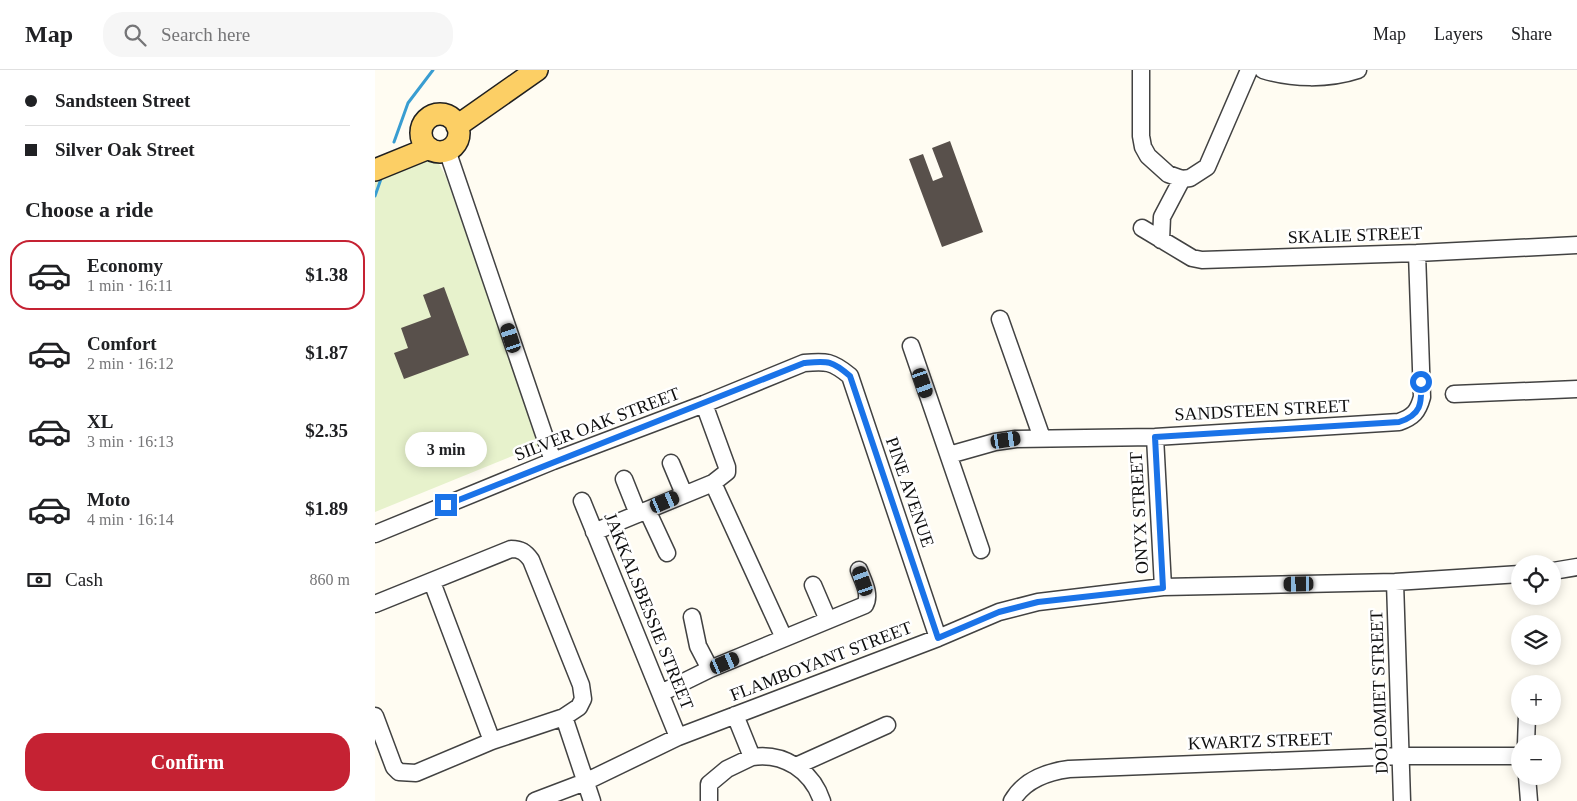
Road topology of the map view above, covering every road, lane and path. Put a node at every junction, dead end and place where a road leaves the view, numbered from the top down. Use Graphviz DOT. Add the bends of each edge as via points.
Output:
graph roads {
  1 [pos="520,70"];
  2 [pos="537,70"];
  3 [pos="1141,70"];
  4 [pos="1249,70"];
  5 [pos="1263,70"];
  6 [pos="1357,70"];
  7 [pos="454,122"];
  8 [pos="432,144"];
  9 [pos="375,158"];
  10 [pos="375,170"];
  11 [pos="1182,179"];
  12 [pos="1142,228"];
  13 [pos="1161,240"];
  14 [pos="1577,245"];
  15 [pos="1417,253"];
  16 [pos="1000,319"];
  17 [pos="911,346"];
  18 [pos="835,364"];
  19 [pos="1577,389"];
  20 [pos="1454,394"];
  21 [pos="704,404"];
  22 [pos="542,429"];
  23 [pos="1155,437"];
  24 [pos="1042,438"];
  25 [pos="576,452"];
  26 [pos="949,455"];
  27 [pos="553,461"];
  28 [pos="671,463"];
  29 [pos="624,479"];
  30 [pos="713,483"];
  31 [pos="684,494"];
  32 [pos="582,501"];
  33 [pos="642,512"];
  34 [pos="594,532"];
  35 [pos="375,534"];
  36 [pos="981,550"];
  37 [pos="667,553"];
  38 [pos="1577,567"];
  39 [pos="859,570"];
  40 [pos="1561,570"];
  41 [pos="1511,575"];
  42 [pos="432,582"];
  43 [pos="1395,582"];
  44 [pos="813,585"];
  45 [pos="1163,588"];
  46 [pos="375,604"];
  47 [pos="692,617"];
  48 [pos="828,620"];
  49 [pos="784,638"];
  50 [pos="938,638"];
  51 [pos="710,669"];
  52 [pos="661,693"];
  53 [pos="735,715"];
  54 [pos="375,716"];
  55 [pos="563,717"];
  56 [pos="887,724"];
  57 [pos="678,737"];
  58 [pos="492,741"];
  59 [pos="1402,756"];
  60 [pos="1511,756"];
  61 [pos="752,758"];
  62 [pos="796,766"];
  63 [pos="585,782"];
  64 [pos="1528,785"];
  65 [pos="535,801"];
  66 [pos="592,801"];
  67 [pos="709,801"];
  68 [pos="822,801"];
  69 [pos="1012,801"];
  70 [pos="1402,801"];
  71 [pos="1529,801"];
  1 -- 7 [label="main road"];
  2 -- 7 [label="main road"];
  3 -- 11 [label="street" via="1143,147 1168,174"];
  4 -- 11 [label="street" via="1207,167 1190,178"];
  5 -- 6 [label="street" via="1314,77"];
  7 -- 8 [label="main road" via="458,138 456,144"];
  7 -- 8 [label="main road" via="439,114 423,125"];
  8 -- 9 [label="main road"];
  8 -- 10 [label="main road"];
  8 -- 22 [label="street"];
  11 -- 13 [label="street" via="1161,217"];
  12 -- 13 [label="street, SKALIE STREET"];
  13 -- 15 [label="street, SKALIE STREET" via="1192,258 1202,260"];
  14 -- 15 [label="street, SKALIE STREET"];
  15 -- 23 [label="street, SANDSTEEN STREET" via="1422,397 1411,418 1399,422"];
  16 -- 24 [label="street"];
  17 -- 26 [label="street"];
  18 -- 21 [label="street, SILVER OAK STREET" via="804,363"];
  18 -- 50 [label="street, PINE AVENUE" via="850,376"];
  19 -- 20 [label="street"];
  21 -- 25 [label="street, SILVER OAK STREET"];
  21 -- 30 [label="street" via="727,467 727,472"];
  22 -- 25 [label="street" via="561,446"];
  22 -- 27 [label="street"];
  23 -- 24 [label="street, SANDSTEEN STREET"];
  23 -- 45 [label="street, ONYX STREET"];
  24 -- 26 [label="street, SANDSTEEN STREET" via="995,442"];
  25 -- 27 [label="street, SILVER OAK STREET"];
  26 -- 36 [label="street"];
  27 -- 35 [label="street, SILVER OAK STREET"];
  28 -- 31 [label="street"];
  29 -- 33 [label="street"];
  30 -- 31 [label="street"];
  30 -- 49 [label="street"];
  31 -- 33 [label="street"];
  32 -- 34 [label="street, JAKKALSBESSIE STREET"];
  33 -- 34 [label="street"];
  33 -- 37 [label="street"];
  34 -- 52 [label="street, JAKKALSBESSIE STREET"];
  38 -- 40 [label="street"];
  39 -- 48 [label="street" via="867,592 865,605"];
  41 -- 43 [label="street, FLAMBOYANT STREET"];
  42 -- 46 [label="street"];
  42 -- 55 [label="street" via="511,549 525,553 531,560 581,685 583,699 579,707"];
  42 -- 58 [label="street"];
  43 -- 45 [label="street, FLAMBOYANT STREET"];
  43 -- 59 [label="street, DOLOMIET STREET"];
  44 -- 48 [label="street"];
  45 -- 50 [label="street, FLAMBOYANT STREET" via="1038,602 999,612"];
  47 -- 51 [label="street" via="698,646"];
  48 -- 49 [label="street"];
  49 -- 51 [label="street"];
  50 -- 53 [label="street, FLAMBOYANT STREET"];
  51 -- 52 [label="street"];
  52 -- 57 [label="street, JAKKALSBESSIE STREET"];
  53 -- 57 [label="street, FLAMBOYANT STREET"];
  53 -- 61 [label="street"];
  54 -- 58 [label="street" via="394,767 399,772 416,773"];
  55 -- 58 [label="street"];
  55 -- 63 [label="street"];
  56 -- 62 [label="street"];
  57 -- 63 [label="street, FLAMBOYANT STREET"];
  59 -- 60 [label="street, KWARTZ STREET"];
  59 -- 69 [label="street, KWARTZ STREET" via="1069,769 1047,772 1032,780"];
  59 -- 70 [label="street, DOLOMIET STREET"];
  61 -- 62 [label="street" via="777,758"];
  61 -- 67 [label="street" via="727,769 709,784"];
  62 -- 68 [label="street" via="810,777"];
  63 -- 65 [label="street, FLAMBOYANT STREET"];
  63 -- 66 [label="street"];
  64 -- 71 [label="street"];
}
